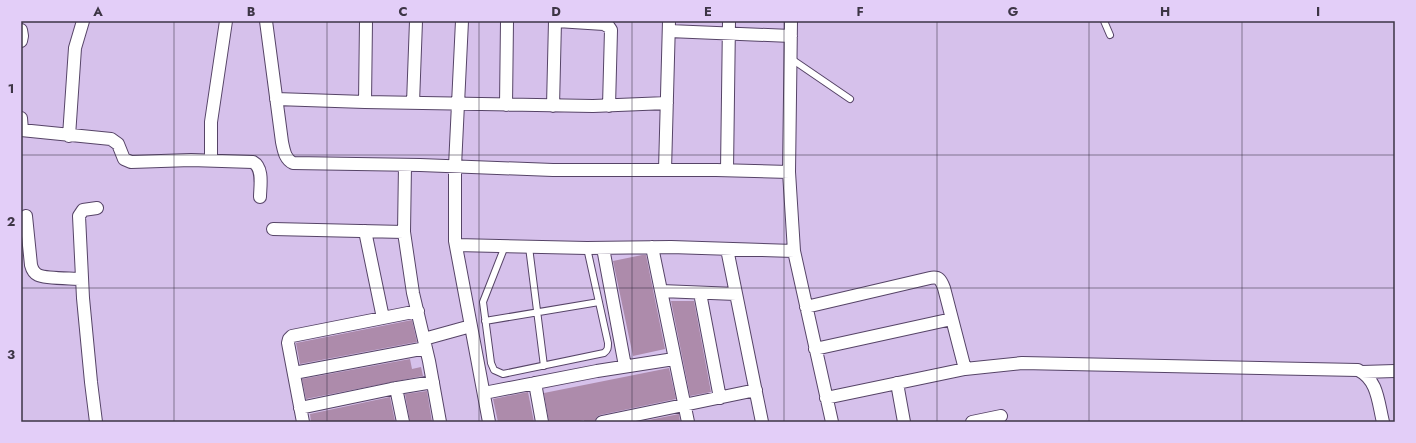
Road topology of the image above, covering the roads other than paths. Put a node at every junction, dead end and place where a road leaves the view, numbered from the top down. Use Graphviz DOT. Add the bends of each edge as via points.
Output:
graph roads {
  1 [pos="83,21"];
  2 [pos="226,21"];
  3 [pos="266,21"];
  4 [pos="366,21"];
  5 [pos="416,21"];
  6 [pos="462,21"];
  7 [pos="507,21"];
  8 [pos="556,21"];
  9 [pos="791,21"];
  10 [pos="1104,21"];
  11 [pos="669,26"];
  12 [pos="729,27"];
  13 [pos="21,30"];
  14 [pos="791,36"];
  15 [pos="1110,36"];
  16 [pos="21,41"];
  17 [pos="790,58"];
  18 [pos="276,99"];
  19 [pos="850,99"];
  20 [pos="365,102"];
  21 [pos="413,103"];
  22 [pos="458,104"];
  23 [pos="667,104"];
  24 [pos="506,105"];
  25 [pos="553,106"];
  26 [pos="609,106"];
  27 [pos="21,118"];
  28 [pos="21,130"];
  29 [pos="68,136"];
  30 [pos="211,161"];
  31 [pos="405,165"];
  32 [pos="455,166"];
  33 [pos="665,170"];
  34 [pos="727,170"];
  35 [pos="789,172"];
  36 [pos="260,197"];
  37 [pos="97,208"];
  38 [pos="26,216"];
  39 [pos="273,228"];
  40 [pos="365,231"];
  41 [pos="404,232"];
  42 [pos="456,245"];
  43 [pos="505,246"];
  44 [pos="529,247"];
  45 [pos="652,247"];
  46 [pos="587,248"];
  47 [pos="604,248"];
  48 [pos="727,248"];
  49 [pos="794,251"];
  50 [pos="82,279"];
  51 [pos="661,291"];
  52 [pos="700,293"];
  53 [pos="736,294"];
  54 [pos="599,302"];
  55 [pos="806,307"];
  56 [pos="418,311"];
  57 [pos="537,312"];
  58 [pos="383,318"];
  59 [pos="952,319"];
  60 [pos="485,321"];
  61 [pos="471,326"];
  62 [pos="425,343"];
  63 [pos="815,349"];
  64 [pos="674,358"];
  65 [pos="544,366"];
  66 [pos="625,366"];
  67 [pos="965,369"];
  68 [pos="1395,370"];
  69 [pos="1362,372"];
  70 [pos="294,373"];
  71 [pos="432,382"];
  72 [pos="535,383"];
  73 [pos="897,383"];
  74 [pos="396,388"];
  75 [pos="756,390"];
  76 [pos="484,393"];
  77 [pos="720,398"];
  78 [pos="826,398"];
  79 [pos="684,405"];
  80 [pos="300,408"];
  81 [pos="1001,416"];
  82 [pos="96,422"];
  83 [pos="302,422"];
  84 [pos="403,422"];
  85 [pos="440,422"];
  86 [pos="490,422"];
  87 [pos="542,422"];
  88 [pos="602,422"];
  89 [pos="688,422"];
  90 [pos="762,422"];
  91 [pos="832,422"];
  92 [pos="904,422"];
  93 [pos="972,422"];
  94 [pos="1383,422"];
  1 -- 29 [label="street" via="74,48"];
  2 -- 30 [label="street" via="211,122"];
  3 -- 18 [label="street"];
  4 -- 20 [label="street"];
  5 -- 21 [label="street"];
  6 -- 22 [label="street"];
  7 -- 24 [label="street"];
  8 -- 25 [label="street"];
  8 -- 26 [label="street" via="604,24 611,30"];
  9 -- 14 [label="street"];
  10 -- 15 [label="lane"];
  11 -- 12 [label="street"];
  11 -- 23 [label="street"];
  12 -- 14 [label="street"];
  12 -- 34 [label="street"];
  13 -- 16 [label="street"];
  14 -- 17 [label="street"];
  17 -- 19 [label="lane"];
  17 -- 35 [label="street"];
  18 -- 20 [label="street"];
  18 -- 31 [label="street" via="285,155 293,163"];
  20 -- 21 [label="street"];
  21 -- 22 [label="street"];
  22 -- 24 [label="street"];
  22 -- 32 [label="street"];
  23 -- 26 [label="street"];
  23 -- 33 [label="street"];
  24 -- 25 [label="street"];
  25 -- 26 [label="street"];
  27 -- 28 [label="street"];
  28 -- 29 [label="street"];
  29 -- 30 [label="street" via="111,139 118,144 124,159 131,162"];
  30 -- 36 [label="street" via="257,164 260,169"];
  31 -- 32 [label="street"];
  31 -- 41 [label="street"];
  32 -- 33 [label="street" via="553,170"];
  32 -- 42 [label="street"];
  33 -- 34 [label="street"];
  34 -- 35 [label="street"];
  35 -- 49 [label="street"];
  37 -- 50 [label="street" via="82,210 79,216"];
  38 -- 50 [label="street" via="34,272 44,276"];
  39 -- 40 [label="street"];
  40 -- 41 [label="street"];
  40 -- 58 [label="street"];
  41 -- 56 [label="street"];
  42 -- 43 [label="street"];
  42 -- 61 [label="street"];
  43 -- 44 [label="street"];
  43 -- 60 [label="lane" via="484,297"];
  44 -- 46 [label="street"];
  44 -- 57 [label="lane"];
  45 -- 47 [label="street"];
  45 -- 48 [label="street"];
  45 -- 51 [label="street"];
  46 -- 47 [label="street"];
  46 -- 54 [label="lane"];
  47 -- 66 [label="street"];
  48 -- 49 [label="street"];
  48 -- 53 [label="street"];
  49 -- 55 [label="street"];
  50 -- 82 [label="street"];
  51 -- 52 [label="street"];
  51 -- 64 [label="street"];
  52 -- 53 [label="street"];
  52 -- 77 [label="street"];
  53 -- 75 [label="street"];
  54 -- 57 [label="lane"];
  54 -- 65 [label="lane" via="608,343 607,351"];
  55 -- 59 [label="street" via="934,277 941,280"];
  55 -- 63 [label="street"];
  56 -- 58 [label="street"];
  56 -- 62 [label="street"];
  57 -- 60 [label="lane"];
  57 -- 65 [label="lane"];
  58 -- 70 [label="street" via="292,336 288,343"];
  59 -- 63 [label="street"];
  59 -- 67 [label="street"];
  60 -- 65 [label="lane" via="494,370 503,374"];
  61 -- 62 [label="street"];
  61 -- 76 [label="street"];
  62 -- 70 [label="street"];
  62 -- 71 [label="street"];
  63 -- 78 [label="street"];
  64 -- 66 [label="street"];
  64 -- 79 [label="street"];
  66 -- 72 [label="street"];
  67 -- 69 [label="street" via="1022,363"];
  67 -- 73 [label="street"];
  68 -- 69 [label="street"];
  69 -- 94 [label="street" via="1374,386"];
  70 -- 80 [label="street"];
  71 -- 74 [label="street"];
  71 -- 85 [label="street"];
  72 -- 76 [label="street"];
  72 -- 87 [label="street"];
  73 -- 78 [label="street"];
  73 -- 92 [label="street"];
  74 -- 80 [label="street"];
  74 -- 84 [label="street"];
  75 -- 77 [label="street"];
  75 -- 90 [label="street"];
  76 -- 86 [label="street"];
  77 -- 79 [label="street"];
  78 -- 91 [label="street"];
  79 -- 88 [label="street"];
  79 -- 89 [label="street"];
  80 -- 83 [label="street"];
  81 -- 93 [label="street"];
}
